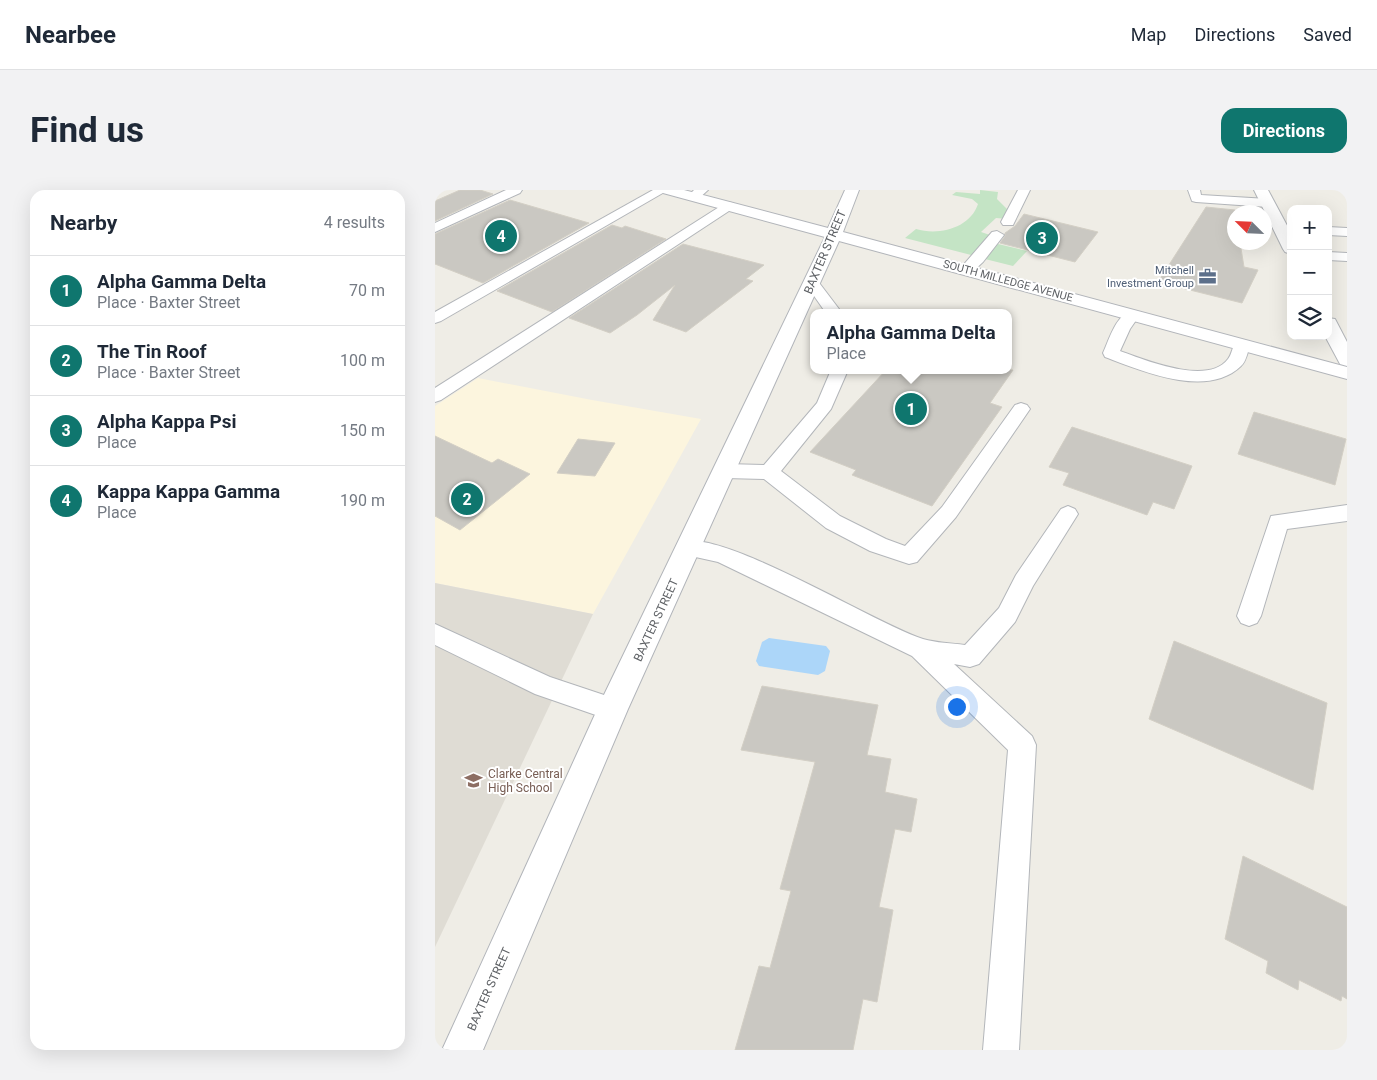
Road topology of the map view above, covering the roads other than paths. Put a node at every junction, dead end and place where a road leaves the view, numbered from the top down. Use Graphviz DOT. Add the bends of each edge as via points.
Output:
graph roads {
  1 [pos="516,190"];
  2 [pos="643,190"];
  3 [pos="662,190"];
  4 [pos="668,190"];
  5 [pos="852,190"];
  6 [pos="1024,190"];
  7 [pos="1194,190"];
  8 [pos="697,193"];
  9 [pos="1264,196"];
  10 [pos="727,206"];
  11 [pos="1008,222"];
  12 [pos="435,228"];
  13 [pos="1286,229"];
  14 [pos="1332,231"];
  15 [pos="1347,232"];
  16 [pos="835,234"];
  17 [pos="997,235"];
  18 [pos="1332,256"];
  19 [pos="1347,257"];
  20 [pos="966,270"];
  21 [pos="812,283"];
  22 [pos="437,301"];
  23 [pos="831,309"];
  24 [pos="1131,316"];
  25 [pos="435,318"];
  26 [pos="1332,331"];
  27 [pos="1242,345"];
  28 [pos="1347,360"];
  29 [pos="1347,373"];
  30 [pos="838,374"];
  31 [pos="435,396"];
  32 [pos="1021,409"];
  33 [pos="725,471"];
  34 [pos="769,472"];
  35 [pos="1347,512"];
  36 [pos="1068,514"];
  37 [pos="690,548"];
  38 [pos="1249,616"];
  39 [pos="435,634"];
  40 [pos="921,649"];
  41 [pos="613,709"];
  42 [pos="462,1050"];
  43 [pos="1001,1050"];
  1 -- 12 [label="lane"];
  2 -- 22 [label="lane"];
  3 -- 25 [label="lane"];
  4 -- 8 [label="main road, SOUTH MILLEDGE AVENUE"];
  5 -- 16 [label="main road, BAXTER STREET"];
  6 -- 11 [label="lane"];
  7 -- 9 [label="lane" via="1196,198"];
  8 -- 10 [label="main road, SOUTH MILLEDGE AVENUE"];
  9 -- 13 [label="main road"];
  10 -- 16 [label="main road, SOUTH MILLEDGE AVENUE"];
  10 -- 31 [label="lane"];
  14 -- 15 [label="lane"];
  16 -- 20 [label="main road, SOUTH MILLEDGE AVENUE"];
  16 -- 21 [label="main road, BAXTER STREET"];
  17 -- 20 [label="lane"];
  18 -- 19 [label="lane"];
  20 -- 24 [label="main road, SOUTH MILLEDGE AVENUE"];
  21 -- 23 [label="lane"];
  21 -- 33 [label="main road, BAXTER STREET"];
  24 -- 27 [label="main road, SOUTH MILLEDGE AVENUE"];
  24 -- 27 [label="lane" via="1111,353 1144,366 1191,377 1214,376 1235,363"];
  26 -- 28 [label="main road"];
  27 -- 29 [label="main road, SOUTH MILLEDGE AVENUE"];
  30 -- 34 [label="lane" via="825,405"];
  32 -- 34 [label="lane" via="949,512 909,556 878,545 833,522"];
  33 -- 34 [label="lane"];
  33 -- 37 [label="main road, BAXTER STREET"];
  35 -- 38 [label="lane" via="1278,522"];
  36 -- 40 [label="lane" via="1007,615 970,656"];
  37 -- 40 [label="lane" via="723,555"];
  37 -- 41 [label="main road, BAXTER STREET"];
  39 -- 41 [label="lane" via="544,686"];
  40 -- 43 [label="lane" via="1022,745"];
  41 -- 42 [label="main road, BAXTER STREET"];
}
